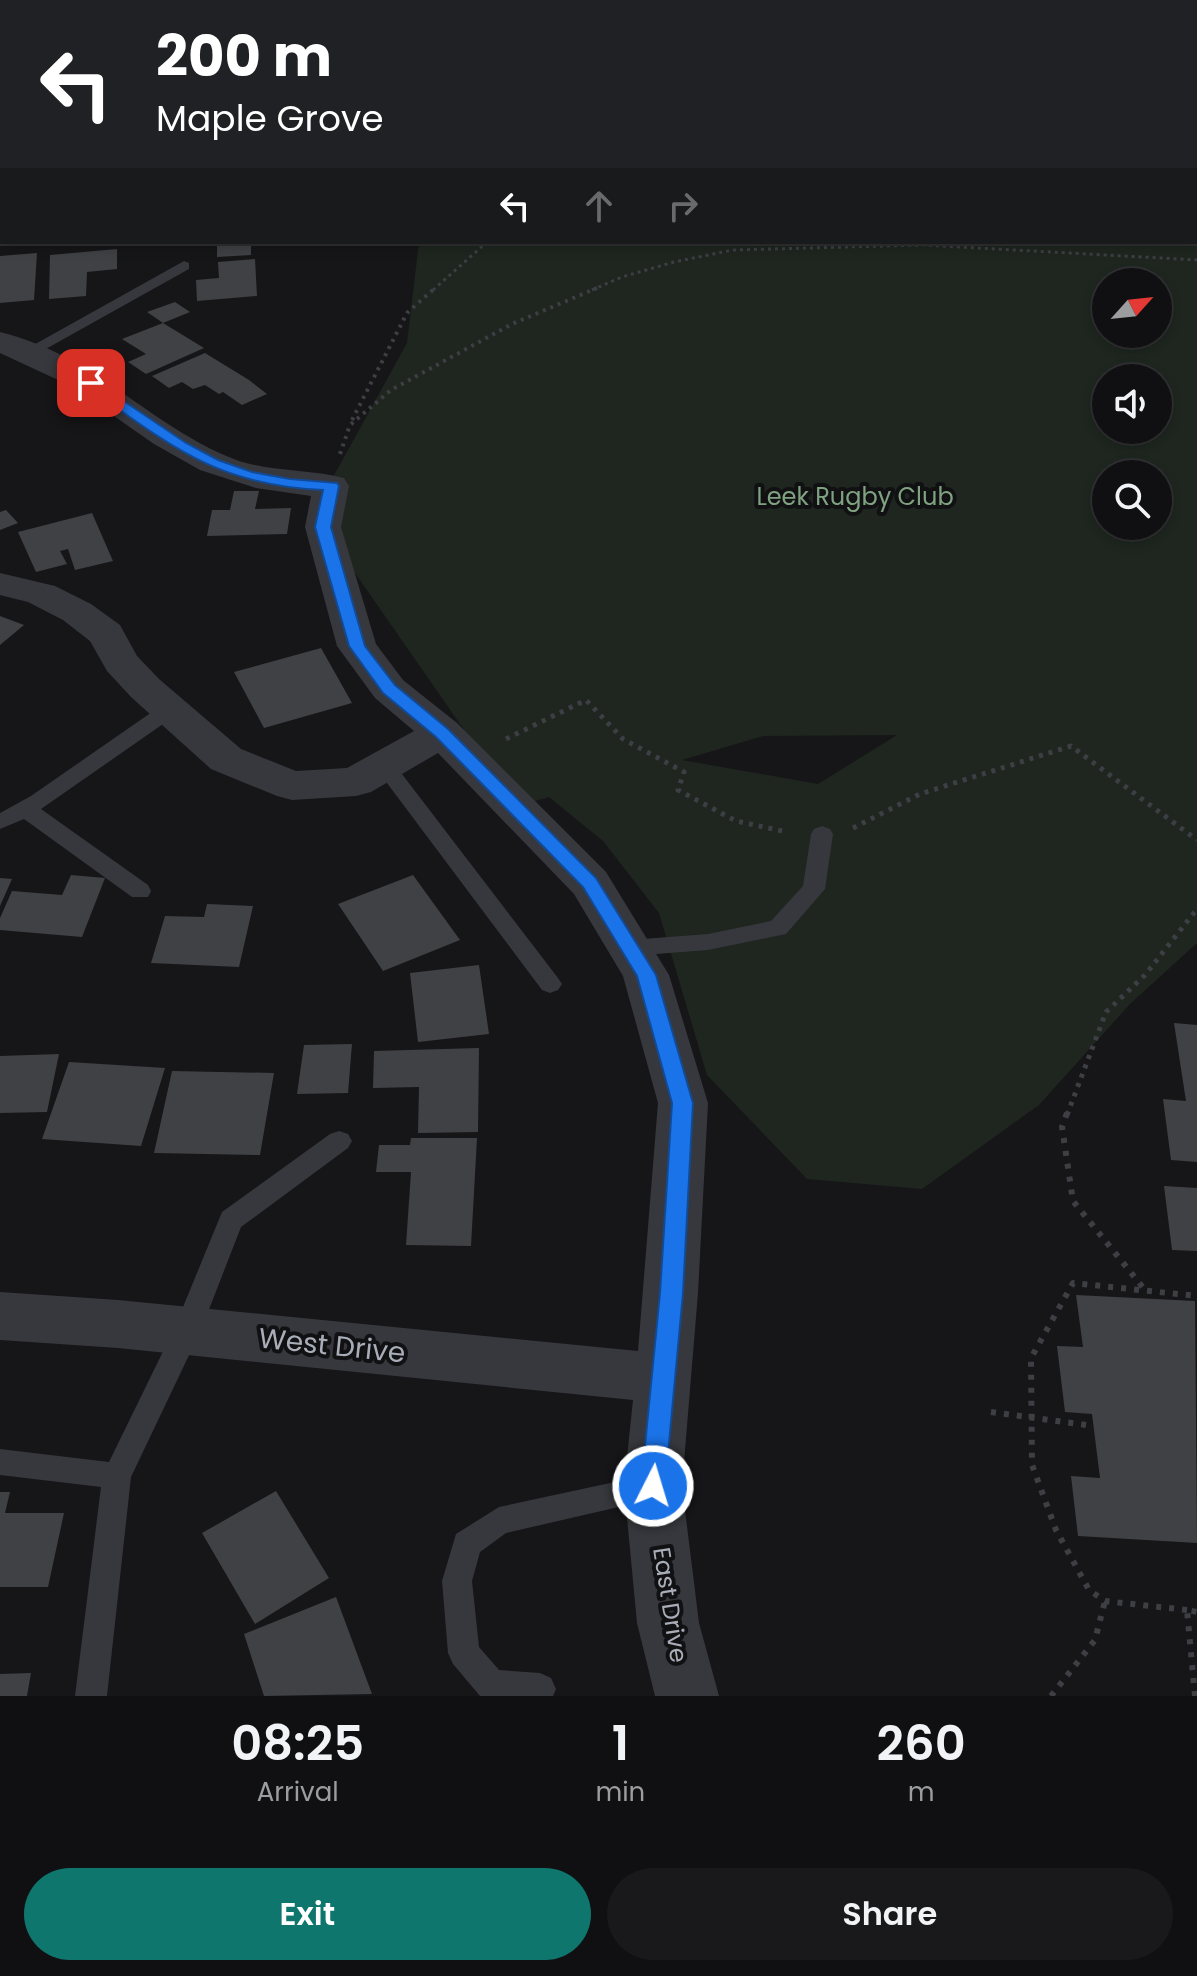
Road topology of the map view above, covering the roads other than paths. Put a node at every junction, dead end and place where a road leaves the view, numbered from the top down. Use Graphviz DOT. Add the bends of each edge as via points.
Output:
graph roads {
  1 [pos="184,266"];
  2 [pos="15,347"];
  3 [pos="0,584"];
  4 [pos="169,710"];
  5 [pos="456,745"];
  6 [pos="385,766"];
  7 [pos="25,809"];
  8 [pos="0,822"];
  9 [pos="822,834"];
  10 [pos="140,891"];
  11 [pos="630,948"];
  12 [pos="550,984"];
  13 [pos="339,1141"];
  14 [pos="0,1316"];
  15 [pos="187,1330"];
  16 [pos="663,1378"];
  17 [pos="0,1462"];
  18 [pos="117,1476"];
  19 [pos="653,1486"];
  20 [pos="540,1689"];
  21 [pos="91,1696"];
  22 [pos="687,1696"];
  1 -- 2 [label="lane"];
  2 -- 5 [label="street, East Drive" via="91,383 213,463 290,484 331,486 323,527 357,646 389,689"];
  3 -- 4 [label="street" via="41,594 77,612 106,634 121,662"];
  4 -- 6 [label="street" via="226,759 292,786 356,782"];
  4 -- 7 [label="lane"];
  5 -- 6 [label="street"];
  5 -- 11 [label="street, East Drive" via="590,883"];
  6 -- 12 [label="lane"];
  7 -- 8 [label="lane"];
  7 -- 10 [label="lane"];
  9 -- 11 [label="lane" via="814,889 778,928 708,942"];
  11 -- 16 [label="street, East Drive" via="646,975 683,1103"];
  13 -- 15 [label="lane" via="231,1220"];
  14 -- 15 [label="street, West Drive"];
  15 -- 16 [label="street, West Drive"];
  15 -- 18 [label="lane"];
  16 -- 19 [label="street, East Drive"];
  17 -- 18 [label="lane"];
  18 -- 21 [label="lane"];
  19 -- 20 [label="lane" via="499,1521 467,1544 457,1581 464,1653 491,1685"];
  19 -- 22 [label="street, East Drive" via="668,1623"];
}
